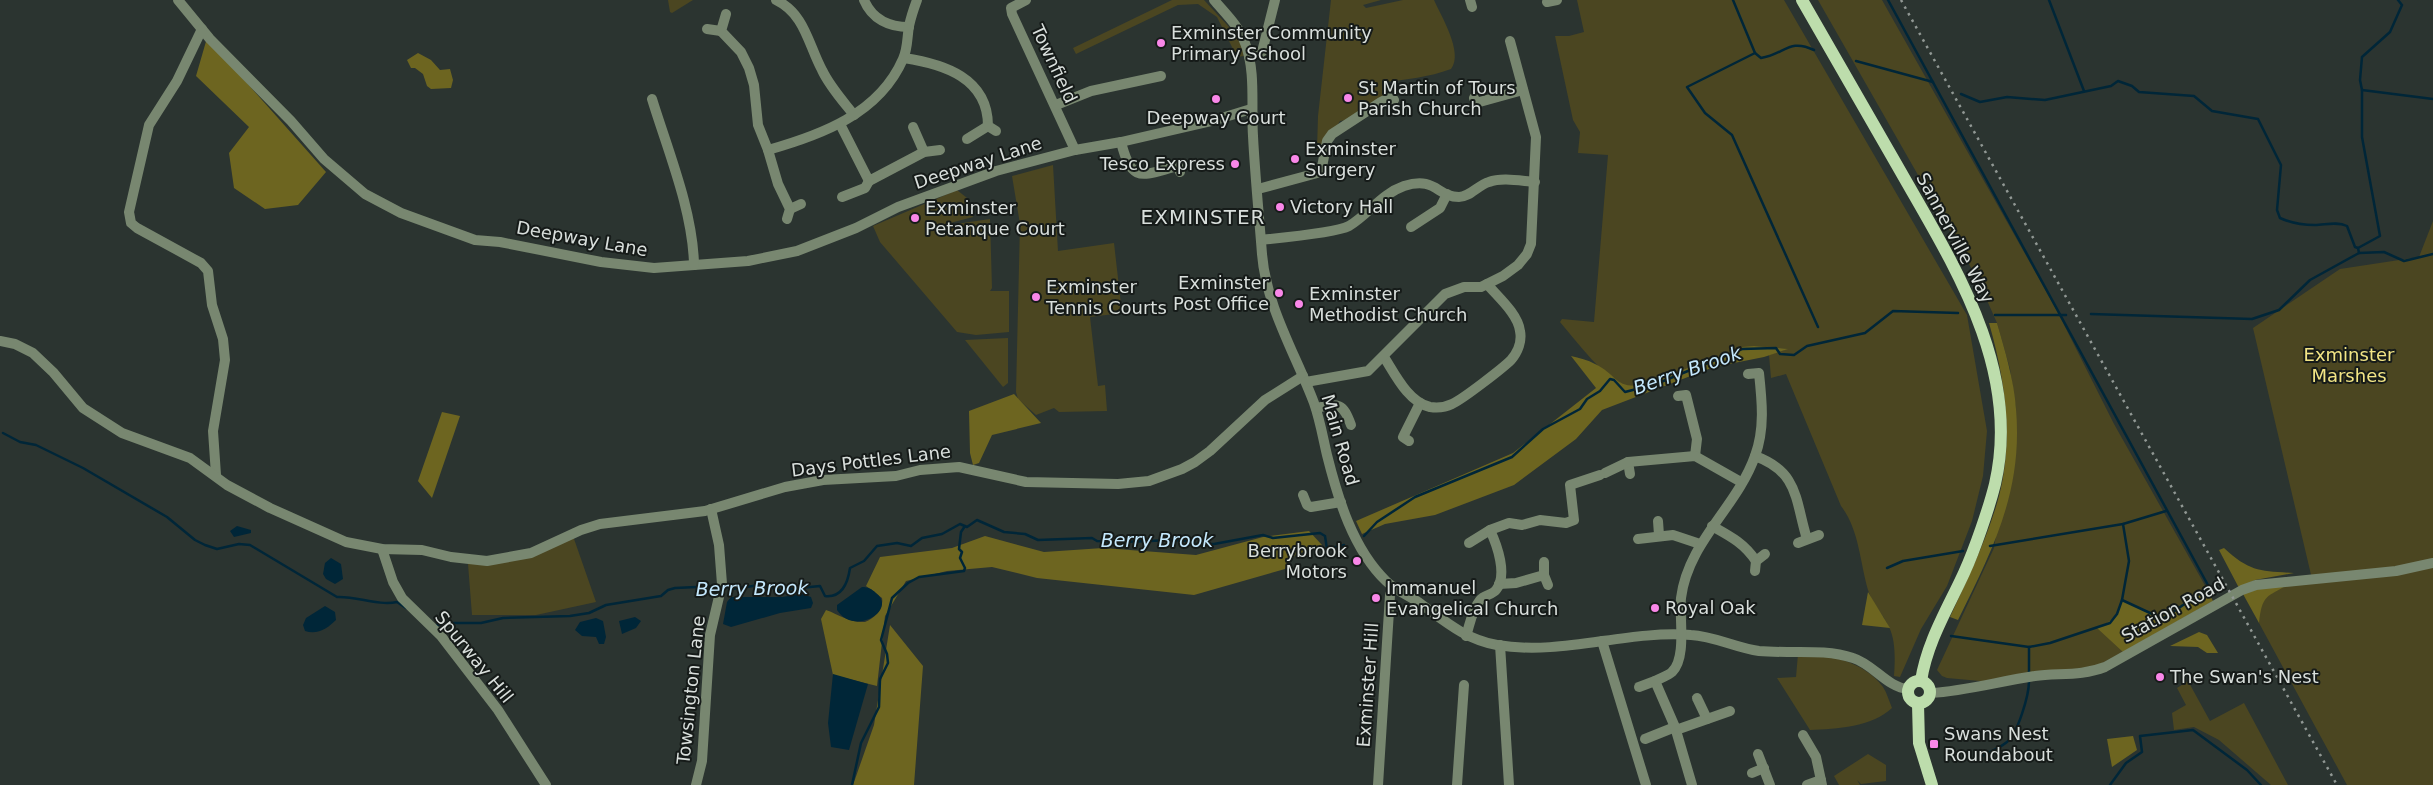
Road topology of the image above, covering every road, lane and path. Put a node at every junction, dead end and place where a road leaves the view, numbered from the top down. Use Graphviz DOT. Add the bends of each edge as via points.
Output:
graph roads {
  1 [pos="178,0"];
  2 [pos="864,0"];
  3 [pos="917,0"];
  4 [pos="1026,0"];
  5 [pos="1214,0"];
  6 [pos="1275,0"];
  7 [pos="1802,0"];
  8 [pos="780,1"];
  9 [pos="726,14"];
  10 [pos="909,27"];
  11 [pos="202,29"];
  12 [pos="707,29"];
  13 [pos="720,31"];
  14 [pos="1510,41"];
  15 [pos="1249,57"];
  16 [pos="904,58"];
  17 [pos="1161,76"];
  18 [pos="1523,90"];
  19 [pos="652,99"];
  20 [pos="1394,100"];
  21 [pos="1476,103"];
  22 [pos="1056,105"];
  23 [pos="1251,109"];
  24 [pos="854,115"];
  25 [pos="840,124"];
  26 [pos="913,127"];
  27 [pos="967,139"];
  28 [pos="1121,142"];
  29 [pos="768,150"];
  30 [pos="940,150"];
  31 [pos="1075,150"];
  32 [pos="924,152"];
  33 [pos="1178,166"];
  34 [pos="869,181"];
  35 [pos="1535,182"];
  36 [pos="1258,189"];
  37 [pos="1448,194"];
  38 [pos="842,197"];
  39 [pos="801,204"];
  40 [pos="1411,227"];
  41 [pos="1261,240"];
  42 [pos="694,265"];
  43 [pos="1487,284"];
  44 [pos="0,341"];
  45 [pos="1384,357"];
  46 [pos="1748,374"];
  47 [pos="1304,379"];
  48 [pos="1687,395"];
  49 [pos="1420,403"];
  50 [pos="1316,408"];
  51 [pos="1351,425"];
  52 [pos="1404,438"];
  53 [pos="1695,456"];
  54 [pos="1755,456"];
  55 [pos="1628,462"];
  56 [pos="1630,474"];
  57 [pos="216,475"];
  58 [pos="1741,482"];
  59 [pos="1341,502"];
  60 [pos="1303,503"];
  61 [pos="711,509"];
  62 [pos="1658,521"];
  63 [pos="1712,526"];
  64 [pos="1490,530"];
  65 [pos="1659,535"];
  66 [pos="1819,535"];
  67 [pos="1638,539"];
  68 [pos="1469,543"];
  69 [pos="1700,544"];
  70 [pos="382,548"];
  71 [pos="1765,554"];
  72 [pos="1544,562"];
  73 [pos="2433,563"];
  74 [pos="1500,584"];
  75 [pos="1393,587"];
  76 [pos="1681,635"];
  77 [pos="1466,636"];
  78 [pos="1602,641"];
  79 [pos="1500,645"];
  80 [pos="1655,681"];
  81 [pos="1922,681"];
  82 [pos="1464,685"];
  83 [pos="1639,687"];
  84 [pos="1908,689"];
  85 [pos="1931,694"];
  86 [pos="1697,698"];
  87 [pos="1918,704"];
  88 [pos="1730,711"];
  89 [pos="1707,719"];
  90 [pos="1675,729"];
  91 [pos="1804,735"];
  92 [pos="1645,739"];
  93 [pos="1758,754"];
  94 [pos="1764,768"];
  95 [pos="1752,773"];
  96 [pos="1822,783"];
  97 [pos="546,785"];
  98 [pos="696,785"];
  99 [pos="1378,785"];
  100 [pos="1458,785"];
  101 [pos="1509,785"];
  102 [pos="1646,785"];
  103 [pos="1692,785"];
  104 [pos="1770,785"];
  105 [pos="1807,785"];
  106 [pos="1932,785"];
  1 -- 11 [label="street, Deepway Lane"];
  2 -- 10 [label="street" via="867,8 881,21 896,27"];
  3 -- 10 [label="street"];
  4 -- 22 [label="street, Townfield" via="1011,8 1012,14"];
  5 -- 15 [label="street, Main Road" via="1234,23"];
  6 -- 15 [label="street" via="1262,52"];
  7 -- 81 [label="main road, Sannerville Way" via="1948,255 1976,315 1996,377 2000,428 1995,485 1965,570 1934,636 1924,663"];
  8 -- 24 [label="street" via="796,14 822,71"];
  9 -- 13 [label="street"];
  10 -- 16 [label="street"];
  11 -- 42 [label="street, Deepway Lane" via="324,159 365,194 401,213 475,240 601,262 645,267"];
  11 -- 57 [label="street" via="149,125 129,212 131,223 137,228 208,271 225,360 213,431"];
  12 -- 13 [label="street"];
  13 -- 29 [label="street" via="741,52 749,68 758,125"];
  14 -- 18 [label="street"];
  15 -- 23 [label="street, Main Road"];
  16 -- 24 [label="street" via="891,81 871,103"];
  16 -- 27 [label="street" via="930,62 958,72 982,99 992,128"];
  17 -- 22 [label="street" via="1092,91"];
  18 -- 21 [label="street"];
  18 -- 35 [label="street" via="1536,137"];
  19 -- 42 [label="street" via="677,179 693,247"];
  20 -- 36 [label="street" via="1389,98 1380,102 1332,134 1327,141 1323,169 1319,173"];
  22 -- 31 [label="street, Townfield"];
  23 -- 28 [label="street, Deepway Lane"];
  23 -- 36 [label="street, Main Road"];
  24 -- 25 [label="street"];
  25 -- 29 [label="street"];
  25 -- 34 [label="street"];
  26 -- 32 [label="street"];
  28 -- 31 [label="street, Deepway Lane"];
  28 -- 33 [label="street" via="1128,166 1136,172 1146,174"];
  29 -- 39 [label="street" via="789,214"];
  30 -- 32 [label="street"];
  31 -- 42 [label="street, Deepway Lane" via="948,187 797,251 748,262"];
  32 -- 34 [label="street"];
  34 -- 38 [label="street" via="865,188"];
  35 -- 37 [label="street" via="1490,181 1467,195"];
  35 -- 43 [label="street" via="1531,244 1527,254 1518,265"];
  36 -- 41 [label="street, Main Road"];
  37 -- 40 [label="street" via="1440,208"];
  37 -- 41 [label="street" via="1429,184 1414,183 1382,197 1345,227"];
  41 -- 47 [label="street, Main Road" via="1264,270 1275,307"];
  43 -- 45 [label="street" via="1454,289 1445,294"];
  43 -- 49 [label="street" via="1518,323 1521,333 1516,352 1511,360 1455,403 1430,407"];
  44 -- 57 [label="street, Days Pottles Lane" via="33,353 83,408 122,433 177,452"];
  45 -- 47 [label="street" via="1362,373"];
  45 -- 49 [label="street" via="1407,391"];
  46 -- 54 [label="street" via="1759,373 1762,401"];
  47 -- 50 [label="street, Main Road"];
  47 -- 61 [label="street, Days Pottles Lane" via="1265,400 1194,462 1149,481 1118,484 1026,482 959,467 814,482 785,487"];
  48 -- 53 [label="street" via="1696,439"];
  49 -- 52 [label="street"];
  50 -- 51 [label="street" via="1340,406 1346,410"];
  50 -- 59 [label="street, Main Road"];
  53 -- 55 [label="street"];
  53 -- 58 [label="street"];
  54 -- 58 [label="street"];
  54 -- 66 [label="street" via="1776,466 1789,478 1802,541"];
  55 -- 56 [label="street"];
  55 -- 64 [label="street" via="1603,474 1565,484 1579,519 1558,523 1540,520 1522,525 1509,523"];
  57 -- 70 [label="street, Days Pottles Lane" via="227,485 270,508 346,542"];
  58 -- 63 [label="street"];
  59 -- 60 [label="street" via="1315,507"];
  59 -- 75 [label="street, Main Road" via="1366,559"];
  61 -- 70 [label="street, Days Pottles Lane" via="664,518 600,524 531,553 487,561 422,550"];
  61 -- 98 [label="street, Towsington Lane" via="719,545 721,588 710,634 702,761"];
  62 -- 65 [label="street"];
  63 -- 69 [label="street"];
  63 -- 71 [label="street" via="1734,537 1750,552 1755,566"];
  64 -- 68 [label="street"];
  64 -- 74 [label="street" via="1499,553"];
  65 -- 67 [label="street"];
  65 -- 69 [label="street" via="1673,535"];
  69 -- 76 [label="street" via="1681,598"];
  70 -- 97 [label="street, Spurway Hill" via="402,598 440,636 498,710"];
  72 -- 74 [label="street" via="1546,580"];
  73 -- 85 [label="street, Station Road" via="2396,571 2256,585 2214,605 2104,668"];
  74 -- 77 [label="street" via="1495,591 1481,598"];
  75 -- 77 [label="street, Main Road"];
  75 -- 99 [label="street, Exminster Hill"];
  76 -- 78 [label="street, Main Road" via="1643,635"];
  76 -- 80 [label="street" via="1676,667"];
  76 -- 84 [label="street, Main Road" via="1711,638 1762,651 1836,653 1864,662 1894,685"];
  77 -- 79 [label="street, Main Road"];
  78 -- 79 [label="street, Main Road" via="1529,648"];
  78 -- 102 [label="street"];
  79 -- 101 [label="street"];
  80 -- 83 [label="street"];
  80 -- 90 [label="street"];
  81 -- 84 [label="main road" via="1914,682"];
  81 -- 85 [label="main road" via="1930,687"];
  82 -- 100 [label="street"];
  84 -- 87 [label="main road" via="1909,697"];
  85 -- 87 [label="main road" via="1925,702"];
  86 -- 89 [label="street"];
  87 -- 106 [label="main road" via="1919,743"];
  88 -- 89 [label="street"];
  89 -- 90 [label="street"];
  90 -- 92 [label="street"];
  90 -- 103 [label="street"];
  91 -- 96 [label="street" via="1816,757"];
  93 -- 94 [label="street"];
  94 -- 95 [label="street"];
  94 -- 104 [label="street"];
  96 -- 105 [label="street"];
}
